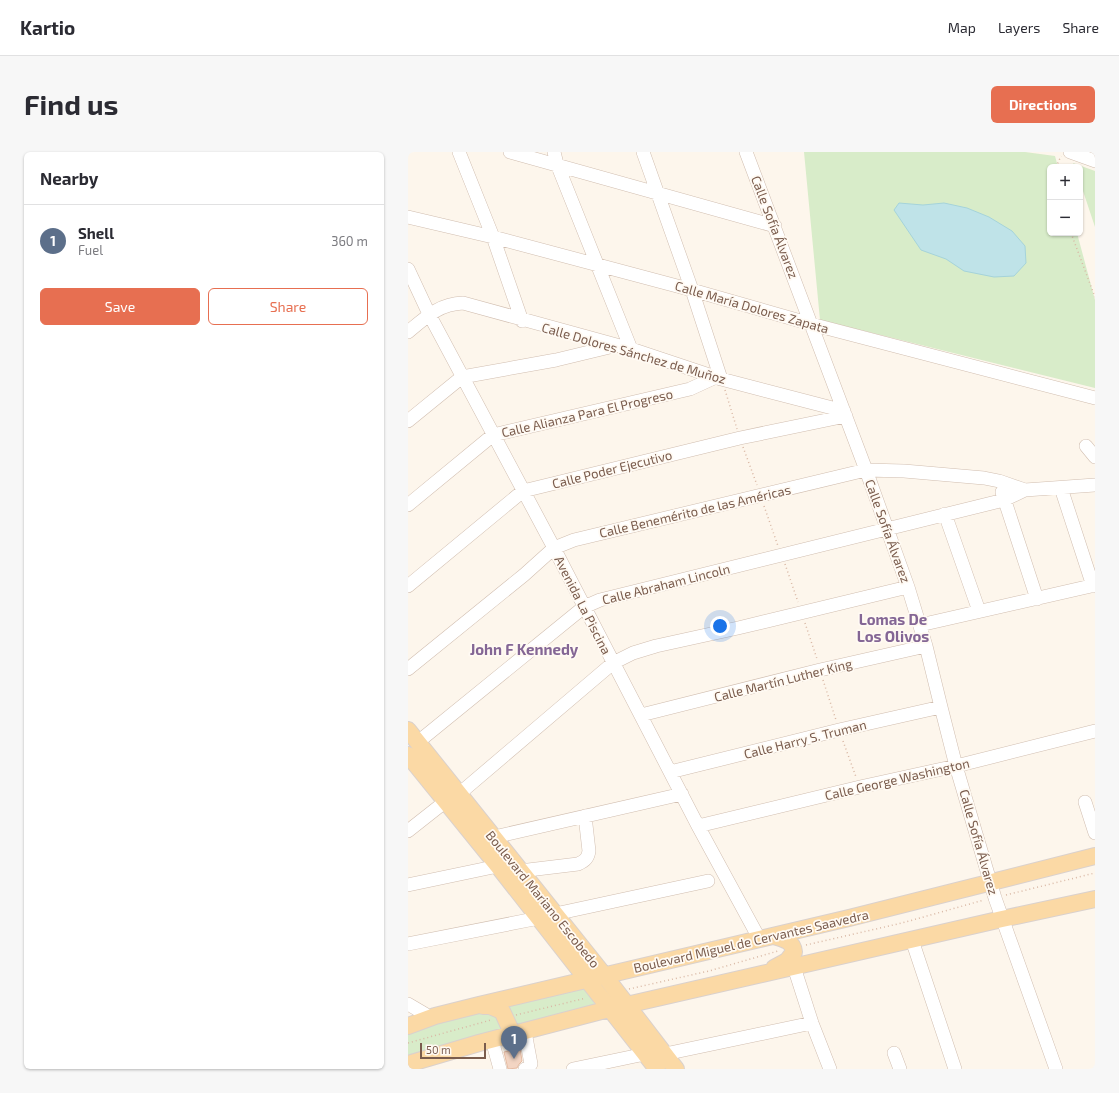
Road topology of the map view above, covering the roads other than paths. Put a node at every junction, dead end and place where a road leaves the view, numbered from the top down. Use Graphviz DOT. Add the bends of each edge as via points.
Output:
graph roads {
  1 [pos="459,152"];
  2 [pos="510,152"];
  3 [pos="643,152"];
  4 [pos="746,152"];
  5 [pos="1070,152"];
  6 [pos="555,158"];
  7 [pos="1095,161"];
  8 [pos="658,194"];
  9 [pos="408,217"];
  10 [pos="774,226"];
  11 [pos="493,237"];
  12 [pos="597,265"];
  13 [pos="408,269"];
  14 [pos="692,290"];
  15 [pos="429,314"];
  16 [pos="522,321"];
  17 [pos="811,324"];
  18 [pos="408,332"];
  19 [pos="616,345"];
  20 [pos="631,350"];
  21 [pos="462,377"];
  22 [pos="718,378"];
  23 [pos="1095,398"];
  24 [pos="845,413"];
  25 [pos="408,420"];
  26 [pos="493,435"];
  27 [pos="1086,446"];
  28 [pos="1095,457"];
  29 [pos="866,470"];
  30 [pos="999,481"];
  31 [pos="1095,485"];
  32 [pos="1061,488"];
  33 [pos="1025,490"];
  34 [pos="523,491"];
  35 [pos="1004,500"];
  36 [pos="408,505"];
  37 [pos="945,514"];
  38 [pos="887,529"];
  39 [pos="554,548"];
  40 [pos="408,586"];
  41 [pos="1094,586"];
  42 [pos="908,587"];
  43 [pos="1037,599"];
  44 [pos="584,607"];
  45 [pos="979,612"];
  46 [pos="920,625"];
  47 [pos="926,646"];
  48 [pos="613,663"];
  49 [pos="408,670"];
  50 [pos="940,707"];
  51 [pos="641,715"];
  52 [pos="1095,730"];
  53 [pos="411,742"];
  54 [pos="956,766"];
  55 [pos="670,772"];
  56 [pos="682,794"];
  57 [pos="452,797"];
  58 [pos="1085,802"];
  59 [pos="584,816"];
  60 [pos="698,826"];
  61 [pos="408,831"];
  62 [pos="1095,833"];
  63 [pos="494,837"];
  64 [pos="1095,856"];
  65 [pos="498,866"];
  66 [pos="520,871"];
  67 [pos="708,881"];
  68 [pos="408,885"];
  69 [pos="993,890"];
  70 [pos="1095,899"];
  71 [pos="555,914"];
  72 [pos="539,918"];
  73 [pos="1002,919"];
  74 [pos="767,938"];
  75 [pos="912,940"];
  76 [pos="408,944"];
  77 [pos="794,967"];
  78 [pos="764,974"];
  79 [pos="604,975"];
  80 [pos="588,980"];
  81 [pos="408,1004"];
  82 [pos="479,1005"];
  83 [pos="627,1006"];
  84 [pos="610,1009"];
  85 [pos="428,1019"];
  86 [pos="812,1023"];
  87 [pos="408,1026"];
  88 [pos="519,1033"];
  89 [pos="492,1040"];
  90 [pos="894,1053"];
  91 [pos="645,1054"];
  92 [pos="665,1054"];
  93 [pos="408,1064"];
  94 [pos="500,1069"];
  95 [pos="525,1069"];
  96 [pos="573,1069"];
  97 [pos="657,1069"];
  98 [pos="676,1069"];
  99 [pos="830,1069"];
  100 [pos="900,1069"];
  101 [pos="955,1069"];
  102 [pos="1056,1069"];
  1 -- 11 [label="street"];
  2 -- 6 [label="street"];
  3 -- 8 [label="street"];
  4 -- 10 [label="street, Calle Sofía Álvarez"];
  5 -- 7 [label="street"];
  6 -- 8 [label="street"];
  6 -- 12 [label="street"];
  8 -- 10 [label="street"];
  8 -- 14 [label="street"];
  9 -- 11 [label="street, Calle María Dolores Zapata"];
  10 -- 17 [label="street, Calle Sofía Álvarez"];
  11 -- 12 [label="street, Calle María Dolores Zapata"];
  11 -- 16 [label="street"];
  12 -- 14 [label="street, Calle María Dolores Zapata"];
  12 -- 20 [label="street"];
  13 -- 15 [label="street, Avenida La Piscina"];
  14 -- 17 [label="street, Calle María Dolores Zapata"];
  14 -- 22 [label="street"];
  15 -- 16 [label="street, Calle Dolores Sánchez de Muñoz" via="450,304 463,304"];
  15 -- 18 [label="street, Calle Dolores Sánchez de Muñoz"];
  15 -- 21 [label="street, Avenida La Piscina"];
  16 -- 19 [label="street, Calle Dolores Sánchez de Muñoz"];
  17 -- 23 [label="street, Calle María Dolores Zapata"];
  17 -- 24 [label="street, Calle Sofía Álvarez"];
  19 -- 20 [label="street, Calle Dolores Sánchez de Muñoz"];
  19 -- 21 [label="street" via="556,360"];
  20 -- 22 [label="street, Calle Dolores Sánchez de Muñoz"];
  21 -- 25 [label="street"];
  21 -- 26 [label="street, Avenida La Piscina"];
  22 -- 24 [label="street, Calle Dolores Sánchez de Muñoz"];
  22 -- 26 [label="street, Calle Alianza Para El Progreso" via="690,389"];
  24 -- 29 [label="street, Calle Sofía Álvarez"];
  24 -- 34 [label="street, Calle Poder Ejecutivo"];
  26 -- 34 [label="street, Avenida La Piscina"];
  26 -- 36 [label="street, Calle Alianza Para El Progreso"];
  27 -- 28 [label="street"];
  29 -- 30 [label="street, Calle Benemérito de las Américas"];
  29 -- 38 [label="street, Calle Sofía Álvarez"];
  29 -- 39 [label="street, Calle Benemérito de las Américas" via="574,540"];
  30 -- 33 [label="street, Calle Benemérito de las Américas"];
  30 -- 35 [label="street"];
  31 -- 32 [label="street"];
  32 -- 33 [label="street"];
  32 -- 41 [label="street"];
  33 -- 35 [label="street, Calle Abraham Lincoln"];
  34 -- 39 [label="street, Avenida La Piscina"];
  34 -- 40 [label="street, Calle Poder Ejecutivo"];
  35 -- 37 [label="street, Calle Abraham Lincoln"];
  35 -- 43 [label="street"];
  37 -- 38 [label="street, Calle Abraham Lincoln"];
  37 -- 45 [label="street"];
  38 -- 42 [label="street, Calle Sofía Álvarez"];
  38 -- 44 [label="street, Calle Abraham Lincoln" via="635,590"];
  39 -- 44 [label="street, Avenida La Piscina"];
  39 -- 49 [label="street, Calle Benemérito de las Américas"];
  41 -- 43 [label="street"];
  42 -- 46 [label="street, Calle Sofía Álvarez"];
  42 -- 48 [label="street" via="656,646"];
  43 -- 45 [label="street"];
  44 -- 48 [label="street, Avenida La Piscina"];
  44 -- 53 [label="street, Calle Abraham Lincoln"];
  45 -- 46 [label="street"];
  46 -- 47 [label="street, Calle Sofía Álvarez"];
  47 -- 50 [label="street, Calle Sofía Álvarez"];
  47 -- 51 [label="street, Calle Martín Luther King"];
  48 -- 51 [label="street, Avenida La Piscina"];
  48 -- 57 [label="street"];
  50 -- 54 [label="street, Calle Sofía Álvarez"];
  50 -- 55 [label="street, Calle Harry S. Truman"];
  51 -- 55 [label="street, Avenida La Piscina"];
  52 -- 54 [label="street, Calle George Washington"];
  53 -- 57 [label="main road, Boulevard Mariano Escobedo"];
  54 -- 60 [label="street, Calle George Washington"];
  54 -- 69 [label="street, Calle Sofía Álvarez"];
  55 -- 56 [label="street, Avenida La Piscina"];
  56 -- 59 [label="street"];
  56 -- 60 [label="street, Avenida La Piscina"];
  57 -- 61 [label="street"];
  57 -- 63 [label="main road, Boulevard Mariano Escobedo"];
  57 -- 65 [label="main road, Boulevard Mariano Escobedo"];
  58 -- 62 [label="street"];
  59 -- 63 [label="street"];
  59 -- 66 [label="street" via="589,851 584,862"];
  60 -- 74 [label="street, Avenida La Piscina"];
  63 -- 66 [label="main road, Boulevard Mariano Escobedo"];
  64 -- 69 [label="main road, Boulevard Miguel de Cervantes Saavedra"];
  65 -- 68 [label="street"];
  65 -- 72 [label="main road, Boulevard Mariano Escobedo"];
  66 -- 71 [label="main road, Boulevard Mariano Escobedo"];
  67 -- 71 [label="street"];
  69 -- 73 [label="street, Calle Sofía Álvarez"];
  69 -- 74 [label="main road, Boulevard Miguel de Cervantes Saavedra"];
  70 -- 73 [label="main road"];
  71 -- 79 [label="main road, Boulevard Mariano Escobedo"];
  72 -- 76 [label="street"];
  72 -- 80 [label="main road, Boulevard Mariano Escobedo"];
  73 -- 75 [label="main road"];
  73 -- 102 [label="street, Calle Sofía Álvarez"];
  74 -- 78 [label="main road" via="786,939 794,952 787,961"];
  74 -- 79 [label="main road, Boulevard Miguel de Cervantes Saavedra"];
  75 -- 77 [label="main road"];
  75 -- 101 [label="street"];
  77 -- 78 [label="main road"];
  77 -- 86 [label="street"];
  78 -- 83 [label="main road"];
  79 -- 80 [label="main road, Boulevard Miguel de Cervantes Saavedra"];
  79 -- 83 [label="main road, Boulevard Mariano Escobedo"];
  80 -- 82 [label="main road, Boulevard Miguel de Cervantes Saavedra"];
  80 -- 84 [label="main road, Boulevard Mariano Escobedo"];
  81 -- 85 [label="street" via="425,1014"];
  82 -- 85 [label="main road, Boulevard Miguel de Cervantes Saavedra"];
  82 -- 88 [label="main road" via="502,1011"];
  83 -- 84 [label="main road"];
  83 -- 92 [label="main road, Boulevard Mariano Escobedo"];
  84 -- 88 [label="main road"];
  84 -- 91 [label="main road, Boulevard Mariano Escobedo"];
  85 -- 87 [label="main road, Boulevard Miguel de Cervantes Saavedra"];
  86 -- 92 [label="street"];
  86 -- 99 [label="street"];
  88 -- 89 [label="main road"];
  88 -- 95 [label="street" via="532,1064"];
  89 -- 93 [label="main road"];
  89 -- 94 [label="street"];
  90 -- 100 [label="street"];
  91 -- 96 [label="street"];
  91 -- 97 [label="main road, Boulevard Mariano Escobedo"];
  92 -- 98 [label="main road, Boulevard Mariano Escobedo"];
}
